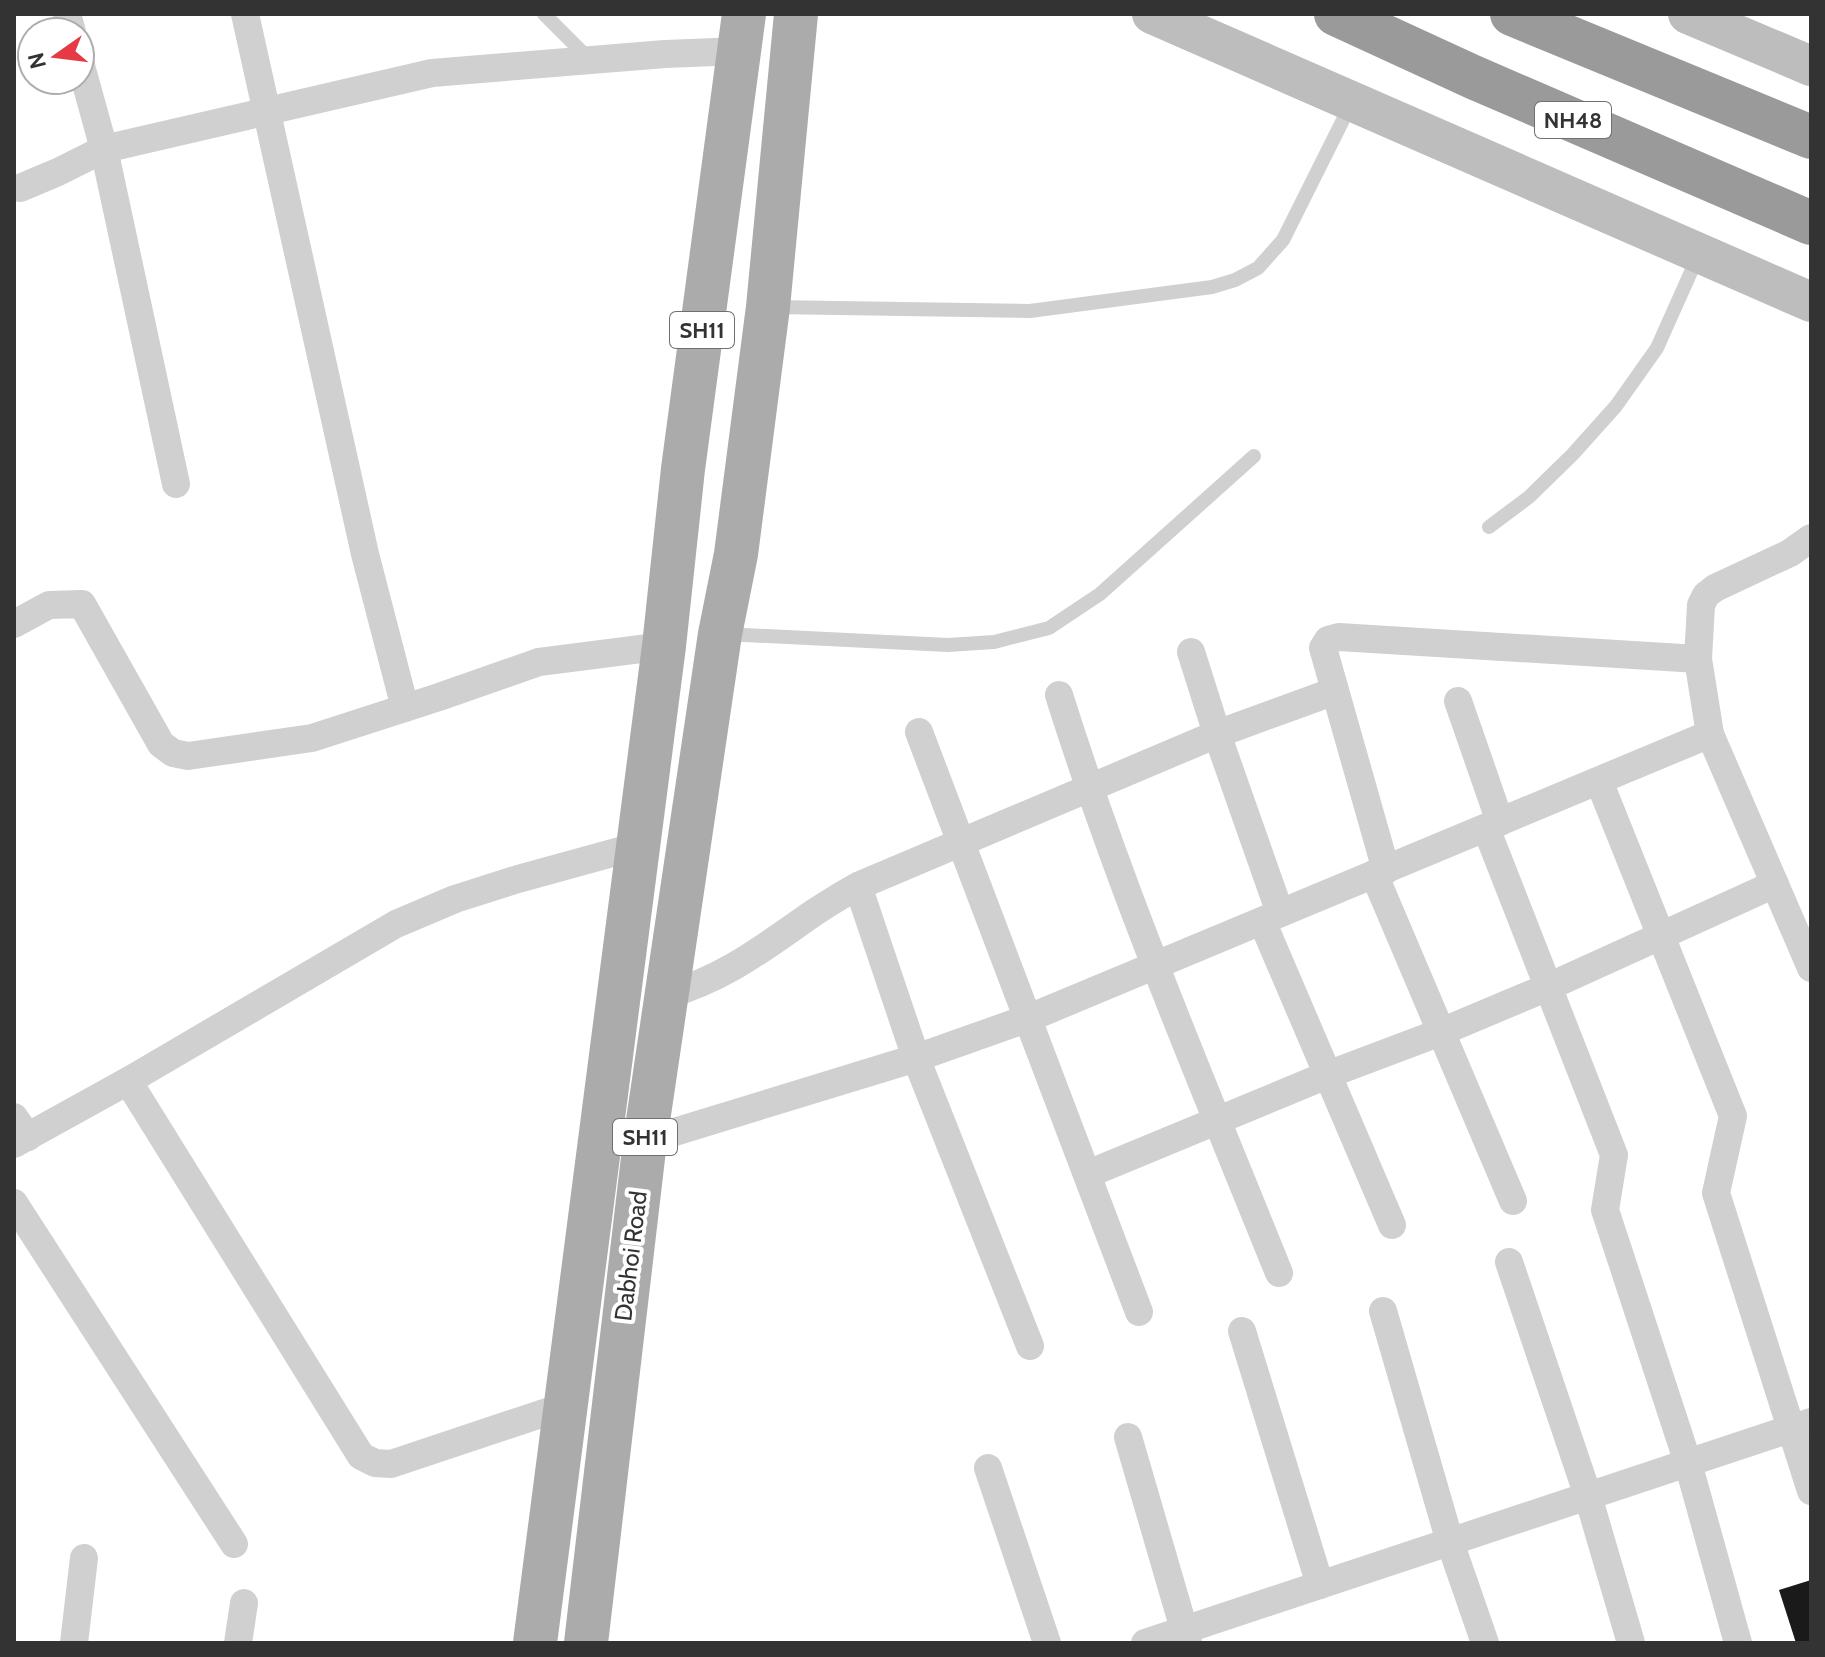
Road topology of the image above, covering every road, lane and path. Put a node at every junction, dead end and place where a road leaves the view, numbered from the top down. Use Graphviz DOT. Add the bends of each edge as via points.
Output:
graph roads {
  1 [pos="245,14"];
  2 [pos="544,14"];
  3 [pos="1152,14"];
  4 [pos="1336,14"];
  5 [pos="1512,14"];
  6 [pos="1688,14"];
  7 [pos="797,17"];
  8 [pos="742,33"];
  9 [pos="591,60"];
  10 [pos="1811,66"];
  11 [pos="89,96"];
  12 [pos="1353,101"];
  13 [pos="268,112"];
  14 [pos="1811,137"];
  15 [pos="104,149"];
  16 [pos="20,188"];
  17 [pos="1811,223"];
  18 [pos="1699,254"];
  19 [pos="1811,302"];
  20 [pos="768,307"];
  21 [pos="1254,456"];
  22 [pos="176,484"];
  23 [pos="1489,527"];
  24 [pos="1811,538"];
  25 [pos="14,624"];
  26 [pos="720,634"];
  27 [pos="664,646"];
  28 [pos="1191,652"];
  29 [pos="1698,659"];
  30 [pos="1335,691"];
  31 [pos="1059,695"];
  32 [pos="1458,701"];
  33 [pos="405,708"];
  34 [pos="919,732"];
  35 [pos="1217,734"];
  36 [pos="1710,734"];
  37 [pos="1599,781"];
  38 [pos="1089,789"];
  39 [pos="1493,825"];
  40 [pos="960,841"];
  41 [pos="638,846"];
  42 [pos="1380,872"];
  43 [pos="1775,884"];
  44 [pos="858,886"];
  45 [pos="1271,917"];
  46 [pos="1802,921"];
  47 [pos="1661,936"];
  48 [pos="1155,965"];
  49 [pos="1811,968"];
  50 [pos="1548,987"];
  51 [pos="667,995"];
  52 [pos="1029,1018"];
  53 [pos="1441,1032"];
  54 [pos="916,1058"];
  55 [pos="1327,1075"];
  56 [pos="128,1081"];
  57 [pos="1218,1121"];
  58 [pos="19,1133"];
  59 [pos="645,1141"];
  60 [pos="597,1156"];
  61 [pos="1088,1174"];
  62 [pos="1513,1201"];
  63 [pos="14,1203"];
  64 [pos="1392,1225"];
  65 [pos="1509,1262"];
  66 [pos="1279,1273"];
  67 [pos="1383,1311"];
  68 [pos="1139,1312"];
  69 [pos="1242,1331"];
  70 [pos="1030,1346"];
  71 [pos="565,1406"];
  72 [pos="1801,1425"];
  73 [pos="1128,1437"];
  74 [pos="1688,1463"];
  75 [pos="988,1468"];
  76 [pos="1811,1491"];
  77 [pos="1588,1496"];
  78 [pos="1450,1542"];
  79 [pos="234,1544"];
  80 [pos="84,1558"];
  81 [pos="1320,1585"];
  82 [pos="244,1603"];
  83 [pos="1186,1636"];
  84 [pos="74,1643"];
  85 [pos="238,1643"];
  86 [pos="535,1643"];
  87 [pos="586,1643"];
  88 [pos="1047,1643"];
  89 [pos="1145,1643"];
  90 [pos="1485,1643"];
  91 [pos="1631,1643"];
  92 [pos="1738,1643"];
  1 -- 13 [label="street"];
  2 -- 9 [label="lane"];
  3 -- 12 [label="street"];
  4 -- 17 [label="highway, NH48"];
  5 -- 14 [label="highway"];
  6 -- 10 [label="street"];
  7 -- 20 [label="main road, SH11"];
  8 -- 9 [label="street" via="665,54"];
  8 -- 27 [label="main road, SH11"];
  9 -- 13 [label="street" via="432,73"];
  11 -- 15 [label="street"];
  12 -- 18 [label="street"];
  12 -- 20 [label="lane" via="1283,240 1258,268 1235,280 1030,311"];
  13 -- 15 [label="street"];
  13 -- 33 [label="street" via="365,554"];
  15 -- 16 [label="street"];
  15 -- 22 [label="street"];
  18 -- 19 [label="street"];
  18 -- 23 [label="lane" via="1657,348 1616,406 1529,497"];
  20 -- 26 [label="main road, SH11" via="736,554"];
  21 -- 26 [label="lane" via="1100,594 1049,628 994,642 948,645"];
  24 -- 29 [label="street" via="1706,595"];
  25 -- 33 [label="street" via="49,605 82,604 161,744 173,753 188,756 312,738"];
  26 -- 51 [label="main road, Dabhoi Road / SH11"];
  27 -- 33 [label="street" via="539,662"];
  27 -- 41 [label="main road, Dabhoi Road / SH11"];
  28 -- 35 [label="street"];
  29 -- 30 [label="street" via="1339,637 1323,648"];
  29 -- 36 [label="street"];
  30 -- 35 [label="street"];
  30 -- 42 [label="street"];
  31 -- 38 [label="street"];
  32 -- 39 [label="street"];
  34 -- 40 [label="street"];
  35 -- 38 [label="street"];
  35 -- 45 [label="street"];
  36 -- 37 [label="street"];
  36 -- 43 [label="street"];
  37 -- 39 [label="street"];
  37 -- 47 [label="street"];
  38 -- 40 [label="street"];
  38 -- 48 [label="street"];
  39 -- 42 [label="street"];
  39 -- 50 [label="street"];
  40 -- 44 [label="street"];
  40 -- 52 [label="street"];
  41 -- 56 [label="street" via="455,899 396,924"];
  41 -- 60 [label="main road, Dabhoi Road / SH11"];
  42 -- 45 [label="street"];
  42 -- 53 [label="street"];
  43 -- 46 [label="street"];
  43 -- 47 [label="street"];
  44 -- 51 [label="street" via="728,971"];
  44 -- 54 [label="street"];
  45 -- 48 [label="street"];
  45 -- 55 [label="street"];
  46 -- 49 [label="street"];
  47 -- 50 [label="street"];
  47 -- 72 [label="street" via="1733,1116 1716,1193"];
  48 -- 52 [label="street"];
  48 -- 57 [label="street"];
  50 -- 53 [label="street"];
  50 -- 74 [label="street" via="1614,1155 1605,1210"];
  51 -- 59 [label="main road, Dabhoi Road / SH11"];
  52 -- 54 [label="street"];
  52 -- 61 [label="street"];
  53 -- 55 [label="street"];
  53 -- 62 [label="street"];
  54 -- 59 [label="street"];
  54 -- 70 [label="street"];
  55 -- 57 [label="street"];
  55 -- 64 [label="street"];
  56 -- 58 [label="street"];
  56 -- 71 [label="street" via="361,1456 391,1464"];
  57 -- 61 [label="street"];
  57 -- 66 [label="street"];
  59 -- 60 [label="street"];
  59 -- 87 [label="main road, Dabhoi Road / SH11"];
  60 -- 71 [label="main road, Dabhoi Road / SH11"];
  61 -- 68 [label="street"];
  63 -- 79 [label="street"];
  65 -- 77 [label="street"];
  67 -- 78 [label="street"];
  69 -- 81 [label="street"];
  71 -- 86 [label="main road, Dabhoi Road / SH11"];
  72 -- 74 [label="street"];
  72 -- 76 [label="street"];
  73 -- 83 [label="street"];
  74 -- 77 [label="street"];
  74 -- 92 [label="street"];
  75 -- 88 [label="street"];
  77 -- 78 [label="street"];
  77 -- 91 [label="street"];
  78 -- 81 [label="street"];
  78 -- 90 [label="street"];
  80 -- 84 [label="street"];
  81 -- 83 [label="street"];
  82 -- 85 [label="street"];
  83 -- 89 [label="street"];
}
